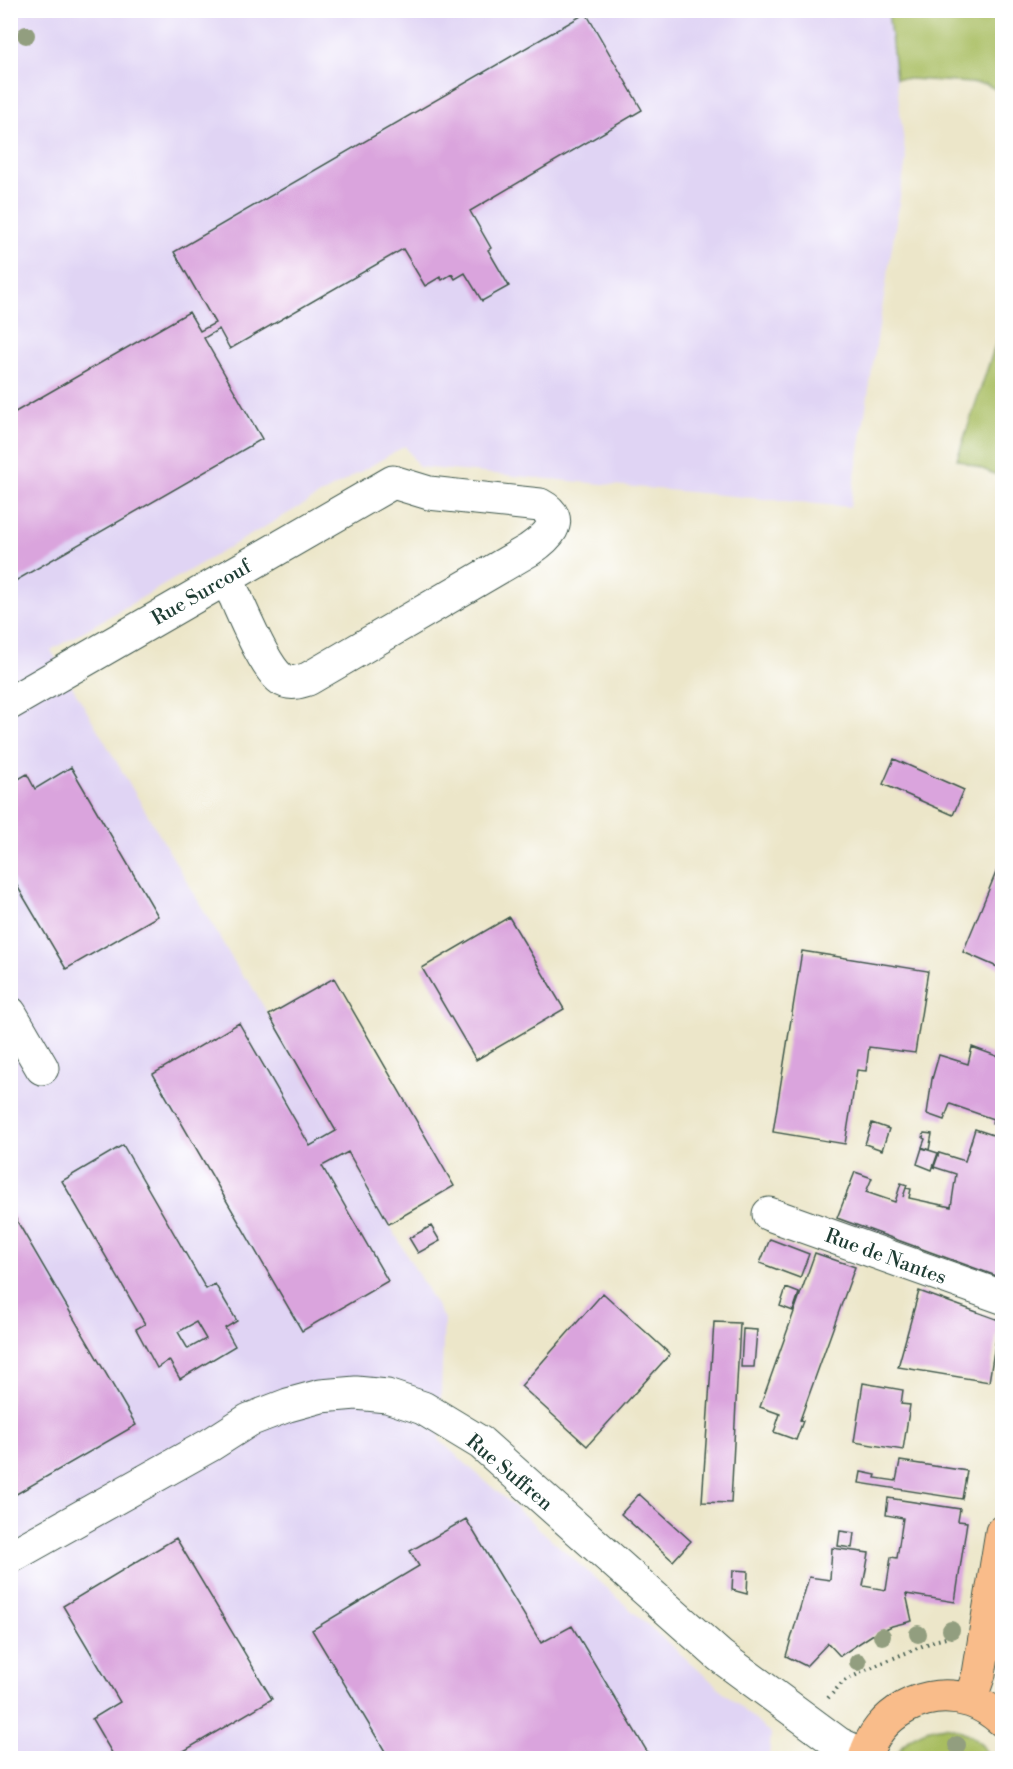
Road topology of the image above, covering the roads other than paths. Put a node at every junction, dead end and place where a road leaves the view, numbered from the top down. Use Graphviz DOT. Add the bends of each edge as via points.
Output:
graph roads {
  1 [pos="224,579"];
  2 [pos="10,703"];
  3 [pos="10,1012"];
  4 [pos="42,1068"];
  5 [pos="769,1214"];
  6 [pos="1002,1298"];
  7 [pos="1002,1532"];
  8 [pos="10,1557"];
  9 [pos="970,1700"];
  10 [pos="1002,1720"];
  11 [pos="865,1757"];
  1 -- 1 [label="street, Rue Surcouf" via="393,482 429,493 540,505 552,516 553,527 546,538 529,550 295,683 283,681 275,673"];
  1 -- 2 [label="street, Rue Surcouf"];
  3 -- 4 [label="street"];
  5 -- 6 [label="street, Rue de Nantes"];
  7 -- 9 [label="main road" via="979,1674"];
  8 -- 11 [label="street, Rue Suffren" via="249,1420 321,1396 387,1396 423,1408 481,1443 720,1656 839,1744"];
  9 -- 10 [label="main road"];
  9 -- 11 [label="main road" via="944,1696 918,1700 895,1713 876,1732"];
}
